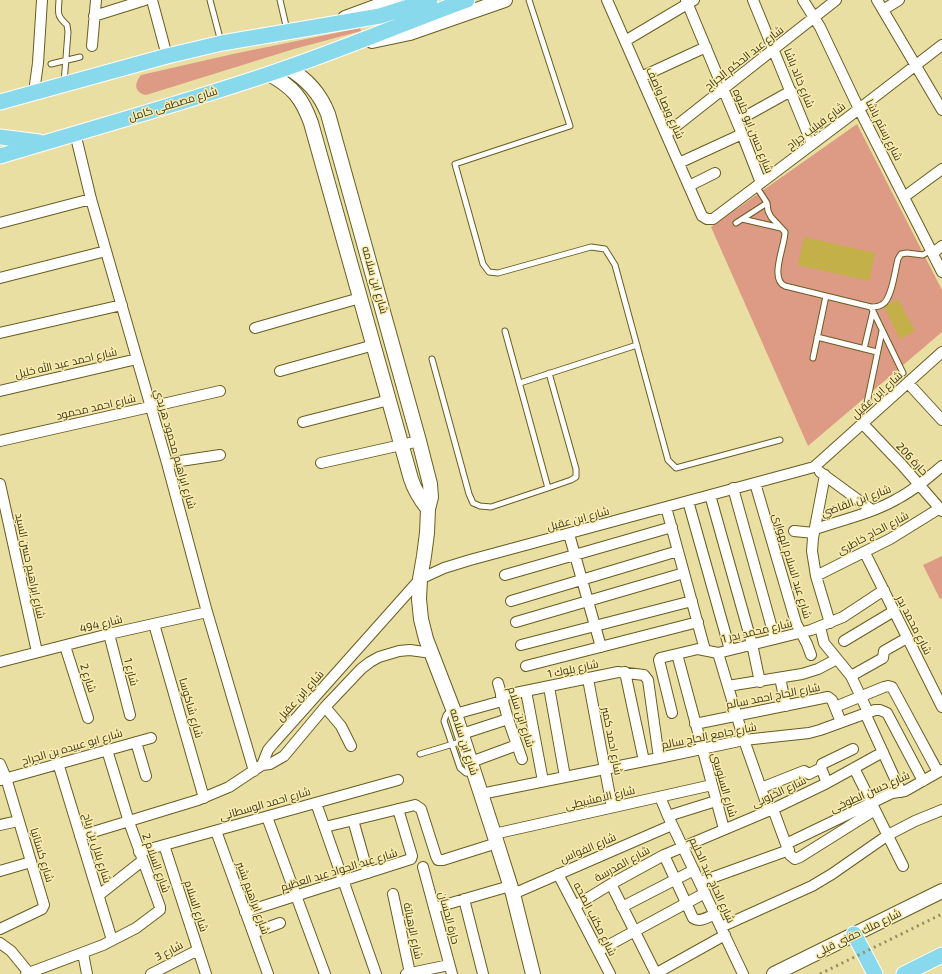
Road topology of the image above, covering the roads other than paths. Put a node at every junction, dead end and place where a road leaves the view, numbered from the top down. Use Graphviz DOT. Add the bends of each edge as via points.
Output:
graph roads {
  1 [pos="42,0"];
  2 [pos="59,0"];
  3 [pos="96,0"];
  4 [pos="145,0"];
  5 [pos="152,0"];
  6 [pos="210,0"];
  7 [pos="280,0"];
  8 [pos="394,0"];
  9 [pos="430,0"];
  10 [pos="467,0"];
  11 [pos="505,0"];
  12 [pos="529,0"];
  13 [pos="753,0"];
  14 [pos="803,0"];
  15 [pos="836,0"];
  16 [pos="877,0"];
  17 [pos="899,0"];
  18 [pos="609,1"];
  19 [pos="689,1"];
  20 [pos="883,10"];
  21 [pos="94,16"];
  22 [pos="815,18"];
  23 [pos="320,26"];
  24 [pos="288,31"];
  25 [pos="625,41"];
  26 [pos="222,43"];
  27 [pos="942,44"];
  28 [pos="92,46"];
  29 [pos="345,47"];
  30 [pos="706,47"];
  31 [pos="774,50"];
  32 [pos="167,56"];
  33 [pos="80,57"];
  34 [pos="66,61"];
  35 [pos="51,64"];
  36 [pos="916,64"];
  37 [pos="288,68"];
  38 [pos="269,74"];
  39 [pos="641,77"];
  40 [pos="64,84"];
  41 [pos="723,89"];
  42 [pos="791,91"];
  43 [pos="34,92"];
  44 [pos="0,102"];
  45 [pos="859,109"];
  46 [pos="942,110"];
  47 [pos="737,121"];
  48 [pos="75,133"];
  49 [pos="666,134"];
  50 [pos="742,134"];
  51 [pos="0,137"];
  52 [pos="45,142"];
  53 [pos="812,144"];
  54 [pos="0,156"];
  55 [pos="678,163"];
  56 [pos="942,169"];
  57 [pos="715,173"];
  58 [pos="759,184"];
  59 [pos="689,186"];
  60 [pos="904,196"];
  61 [pos="91,199"];
  62 [pos="767,203"];
  63 [pos="702,216"];
  64 [pos="742,220"];
  65 [pos="0,223"];
  66 [pos="736,223"];
  67 [pos="782,228"];
  68 [pos="942,246"];
  69 [pos="106,251"];
  70 [pos="932,252"];
  71 [pos="942,272"];
  72 [pos="0,278"];
  73 [pos="826,296"];
  74 [pos="360,298"];
  75 [pos="122,305"];
  76 [pos="872,309"];
  77 [pos="256,328"];
  78 [pos="882,331"];
  79 [pos="505,332"];
  80 [pos="0,333"];
  81 [pos="817,337"];
  82 [pos="374,345"];
  83 [pos="637,345"];
  84 [pos="864,349"];
  85 [pos="877,352"];
  86 [pos="942,352"];
  87 [pos="813,358"];
  88 [pos="137,359"];
  89 [pos="432,359"];
  90 [pos="280,371"];
  91 [pos="549,373"];
  92 [pos="903,373"];
  93 [pos="520,383"];
  94 [pos="908,383"];
  95 [pos="0,391"];
  96 [pos="220,391"];
  97 [pos="389,400"];
  98 [pos="867,403"];
  99 [pos="151,407"];
  100 [pos="942,420"];
  101 [pos="303,422"];
  102 [pos="862,424"];
  103 [pos="419,440"];
  104 [pos="780,440"];
  105 [pos="0,441"];
  106 [pos="402,445"];
  107 [pos="220,455"];
  108 [pos="167,463"];
  109 [pos="321,463"];
  110 [pos="942,466"];
  111 [pos="814,467"];
  112 [pos="824,475"];
  113 [pos="755,482"];
  114 [pos="0,484"];
  115 [pos="920,485"];
  116 [pos="548,488"];
  117 [pos="733,488"];
  118 [pos="710,495"];
  119 [pos="688,501"];
  120 [pos="666,507"];
  121 [pos="428,509"];
  122 [pos="872,510"];
  123 [pos="941,510"];
  124 [pos="672,527"];
  125 [pos="794,531"];
  126 [pos="815,531"];
  127 [pos="569,534"];
  128 [pos="678,551"];
  129 [pos="865,553"];
  130 [pos="575,555"];
  131 [pos="684,573"];
  132 [pos="505,575"];
  133 [pos="816,576"];
  134 [pos="420,579"];
  135 [pos="582,580"];
  136 [pos="884,590"];
  137 [pos="511,601"];
  138 [pos="588,601"];
  139 [pos="692,601"];
  140 [pos="894,611"];
  141 [pos="207,612"];
  142 [pos="516,622"];
  143 [pos="698,622"];
  144 [pos="830,623"];
  145 [pos="154,624"];
  146 [pos="595,626"];
  147 [pos="820,627"];
  148 [pos="801,633"];
  149 [pos="109,634"];
  150 [pos="907,638"];
  151 [pos="775,639"];
  152 [pos="844,641"];
  153 [pos="521,644"];
  154 [pos="752,644"];
  155 [pos="65,646"];
  156 [pos="601,647"];
  157 [pos="705,650"];
  158 [pos="730,650"];
  159 [pos="37,652"];
  160 [pos="432,653"];
  161 [pos="718,653"];
  162 [pos="677,654"];
  163 [pos="811,655"];
  164 [pos="837,658"];
  165 [pos="0,662"];
  166 [pos="526,666"];
  167 [pos="625,672"];
  168 [pos="851,676"];
  169 [pos="780,678"];
  170 [pos="588,679"];
  171 [pos="760,682"];
  172 [pos="498,683"];
  173 [pos="728,686"];
  174 [pos="549,687"];
  175 [pos="526,691"];
  176 [pos="860,697"];
  177 [pos="502,699"];
  178 [pos="786,706"];
  179 [pos="325,707"];
  180 [pos="835,707"];
  181 [pos="942,707"];
  182 [pos="454,711"];
  183 [pos="867,712"];
  184 [pos="672,713"];
  185 [pos="130,715"];
  186 [pos="737,716"];
  187 [pos="88,718"];
  188 [pos="508,719"];
  189 [pos="841,722"];
  190 [pos="695,724"];
  191 [pos="151,738"];
  192 [pos="459,740"];
  193 [pos="744,740"];
  194 [pos="136,742"];
  195 [pos="517,745"];
  196 [pos="351,746"];
  197 [pos="702,749"];
  198 [pos="853,749"];
  199 [pos="107,750"];
  200 [pos="883,752"];
  201 [pos="420,754"];
  202 [pos="659,758"];
  203 [pos="522,759"];
  204 [pos="644,761"];
  205 [pos="58,763"];
  206 [pos="0,764"];
  207 [pos="258,768"];
  208 [pos="473,768"];
  209 [pos="821,768"];
  210 [pos="854,768"];
  211 [pos="605,769"];
  212 [pos="940,771"];
  213 [pos="146,776"];
  214 [pos="565,777"];
  215 [pos="3,779"];
  216 [pos="398,780"];
  217 [pos="543,781"];
  218 [pos="923,781"];
  219 [pos="828,783"];
  220 [pos="712,785"];
  221 [pos="761,788"];
  222 [pos="901,792"];
  223 [pos="481,794"];
  224 [pos="660,797"];
  225 [pos="204,798"];
  226 [pos="716,801"];
  227 [pos="316,803"];
  228 [pos="873,806"];
  229 [pos="612,807"];
  230 [pos="398,809"];
  231 [pos="771,810"];
  232 [pos="942,810"];
  233 [pos="267,816"];
  234 [pos="353,820"];
  235 [pos="670,820"];
  236 [pos="18,821"];
  237 [pos="129,822"];
  238 [pos="0,825"];
  239 [pos="325,828"];
  240 [pos="724,829"];
  241 [pos="216,831"];
  242 [pos="888,835"];
  243 [pos="80,836"];
  244 [pos="496,839"];
  245 [pos="164,845"];
  246 [pos="683,846"];
  247 [pos="787,847"];
  248 [pos="664,855"];
  249 [pos="141,857"];
  250 [pos="31,862"];
  251 [pos="902,866"];
  252 [pos="423,868"];
  253 [pos="694,870"];
  254 [pos="0,871"];
  255 [pos="368,873"];
  256 [pos="558,874"];
  257 [pos="675,879"];
  258 [pos="343,881"];
  259 [pos="700,882"];
  260 [pos="611,884"];
  261 [pos="511,890"];
  262 [pos="942,891"];
  263 [pos="705,893"];
  264 [pos="99,894"];
  265 [pos="393,894"];
  266 [pos="296,895"];
  267 [pos="464,899"];
  268 [pos="686,902"];
  269 [pos="575,906"];
  270 [pos="622,907"];
  271 [pos="434,908"];
  272 [pos="245,912"];
  273 [pos="715,914"];
  274 [pos="280,923"];
  275 [pos="0,929"];
  276 [pos="634,931"];
  277 [pos="723,931"];
  278 [pos="253,933"];
  279 [pos="854,934"];
  280 [pos="112,940"];
  281 [pos="0,943"];
  282 [pos="198,950"];
  283 [pos="598,951"];
  284 [pos="83,953"];
  285 [pos="942,955"];
  286 [pos="450,969"];
  287 [pos="28,973"];
  288 [pos="87,974"];
  289 [pos="151,974"];
  290 [pos="206,974"];
  291 [pos="268,974"];
  292 [pos="325,974"];
  293 [pos="376,974"];
  294 [pos="408,974"];
  295 [pos="483,974"];
  296 [pos="533,974"];
  297 [pos="610,974"];
  298 [pos="656,974"];
  299 [pos="743,974"];
  300 [pos="774,974"];
  301 [pos="875,974"];
  302 [pos="904,974"];
  1 -- 43 [label="street"];
  2 -- 34 [label="lane" via="58,16 67,26"];
  3 -- 21 [label="street"];
  4 -- 21 [label="street"];
  5 -- 32 [label="street"];
  6 -- 26 [label="lane"];
  7 -- 24 [label="lane"];
  8 -- 23 [label="street"];
  9 -- 23 [label="main road" via="380,16"];
  10 -- 29 [label="main road, شارع مصطفى كامل"];
  11 -- 29 [label="street, شارع مصطفى كامل" via="410,33"];
  12 -- 83 [label="lane" via="570,126 455,164 483,264 489,272 498,273 591,247 604,249 615,265"];
  13 -- 31 [label="street, شارع خالد باشا"];
  14 -- 22 [label="street, شارع رستم باشا"];
  15 -- 22 [label="street, شارع عبد الحكم الجراح"];
  16 -- 20 [label="street"];
  17 -- 20 [label="street"];
  18 -- 25 [label="street, شارع ويصا واصف"];
  19 -- 25 [label="street"];
  19 -- 30 [label="street, شارع حسن ابو حلاوه"];
  20 -- 36 [label="street"];
  21 -- 28 [label="street"];
  22 -- 31 [label="street, شارع عبد الحكم الجراح"];
  22 -- 45 [label="street, شارع رستم باشا"];
  23 -- 24 [label="main road"];
  24 -- 26 [label="main road"];
  25 -- 39 [label="street, شارع ويصا واصف"];
  26 -- 32 [label="main road"];
  27 -- 36 [label="street, شارع فيليب جراح"];
  29 -- 37 [label="main road, شارع مصطفى كامل"];
  30 -- 39 [label="street"];
  30 -- 41 [label="street, شارع حسن ابو حلاوه"];
  31 -- 41 [label="street, شارع عبد الحكم الجراح"];
  31 -- 42 [label="street, شارع خالد باشا"];
  32 -- 40 [label="main road"];
  33 -- 34 [label="lane"];
  34 -- 35 [label="lane"];
  34 -- 40 [label="lane"];
  36 -- 45 [label="street, شارع فيليب جراح"];
  36 -- 46 [label="street"];
  37 -- 38 [label="main road, شارع مصطفى كامل"];
  37 -- 103 [label="street, شارع ابن سلامه" via="303,77 315,90 328,114"];
  38 -- 48 [label="main road, شارع مصطفى كامل"];
  38 -- 74 [label="street, شارع ابن سلامه" via="284,82 305,108"];
  39 -- 49 [label="street, شارع ويصا واصف"];
  40 -- 43 [label="main road"];
  41 -- 47 [label="street, شارع حسن ابو حلاوه"];
  41 -- 49 [label="street, شارع عبد الحكم الجراح"];
  42 -- 47 [label="street"];
  42 -- 53 [label="street, شارع خالد باشا"];
  43 -- 44 [label="main road"];
  45 -- 53 [label="street, شارع فيليب جراح"];
  45 -- 60 [label="street, شارع رستم باشا"];
  47 -- 50 [label="street, شارع حسن ابو حلاوه"];
  48 -- 52 [label="main road, شارع مصطفى كامل"];
  48 -- 61 [label="street, شارع ابراهيم محمود هريدي"];
  49 -- 55 [label="street, شارع ويصا واصف"];
  50 -- 55 [label="street"];
  50 -- 58 [label="street, شارع حسن ابو حلاوه"];
  51 -- 52 [label="main road"];
  52 -- 54 [label="main road, شارع مصطفى كامل"];
  53 -- 58 [label="street, شارع فيليب جراح"];
  55 -- 59 [label="street, شارع ويصا واصف"];
  56 -- 60 [label="street"];
  57 -- 59 [label="street"];
  58 -- 62 [label="lane"];
  58 -- 63 [label="street, شارع فيليب جراح" via="713,219"];
  59 -- 63 [label="street, شارع ويصا واصف"];
  60 -- 70 [label="street, شارع رستم باشا"];
  61 -- 65 [label="street"];
  61 -- 69 [label="street, شارع ابراهيم محمود هريدي"];
  62 -- 64 [label="lane"];
  62 -- 67 [label="lane" via="771,217"];
  64 -- 66 [label="lane"];
  64 -- 67 [label="lane"];
  67 -- 73 [label="lane" via="785,236 777,274 779,282 785,286"];
  68 -- 70 [label="street"];
  69 -- 72 [label="street"];
  69 -- 75 [label="street, شارع ابراهيم محمود هريدي"];
  70 -- 71 [label="street, شارع رستم باشا"];
  70 -- 76 [label="lane" via="923,255 901,254 887,300 881,306"];
  73 -- 76 [label="lane"];
  73 -- 81 [label="lane"];
  74 -- 77 [label="street"];
  74 -- 82 [label="street, شارع ابن سلامه"];
  75 -- 80 [label="street"];
  75 -- 88 [label="street, شارع ابراهيم محمود هريدي"];
  76 -- 78 [label="lane"];
  76 -- 84 [label="lane"];
  78 -- 85 [label="lane"];
  78 -- 92 [label="lane"];
  79 -- 93 [label="lane"];
  81 -- 84 [label="lane"];
  81 -- 87 [label="lane"];
  82 -- 90 [label="street"];
  82 -- 97 [label="street, شارع ابن سلامه"];
  83 -- 91 [label="lane"];
  83 -- 104 [label="lane" via="668,460 676,468"];
  84 -- 85 [label="lane"];
  85 -- 98 [label="lane"];
  86 -- 94 [label="street, شارع ابن عقيل"];
  88 -- 95 [label="street, شارع احمد عبد الله خليل"];
  88 -- 99 [label="street, شارع ابراهيم محمود هريدي"];
  89 -- 116 [label="lane" via="472,503 491,507"];
  91 -- 93 [label="lane"];
  91 -- 116 [label="lane" via="576,469 576,477"];
  93 -- 116 [label="lane"];
  94 -- 100 [label="street"];
  94 -- 102 [label="street, شارع ابن عقيل"];
  96 -- 99 [label="street, شارع احمد محمود"];
  97 -- 101 [label="street"];
  97 -- 106 [label="street, شارع ابن سلامه"];
  99 -- 105 [label="street, شارع احمد محمود"];
  99 -- 108 [label="street, شارع ابراهيم محمود هريدي"];
  102 -- 111 [label="street, شارع ابن عقيل"];
  102 -- 115 [label="street, حارة 206"];
  103 -- 106 [label="street"];
  103 -- 121 [label="street, شارع ابن سلامه" via="430,484 431,497"];
  106 -- 109 [label="street"];
  106 -- 121 [label="street, شارع ابن سلامه" via="415,490"];
  107 -- 108 [label="street"];
  108 -- 141 [label="street, شارع ابراهيم محمود هريدي"];
  110 -- 115 [label="street, شارع ابن القاضي"];
  111 -- 112 [label="street"];
  111 -- 113 [label="street, شارع ابن عقيل"];
  112 -- 122 [label="street"];
  112 -- 126 [label="street"];
  113 -- 117 [label="street, شارع ابن عقيل"];
  113 -- 148 [label="street, شارع عبد السلام الهوارى"];
  114 -- 159 [label="street, شارع ابراهيم حسن السيد"];
  115 -- 122 [label="street, شارع ابن القاضي" via="896,500"];
  115 -- 123 [label="street, حارة 206"];
  117 -- 118 [label="street, شارع ابن عقيل"];
  117 -- 151 [label="street"];
  118 -- 119 [label="street, شارع ابن عقيل"];
  118 -- 154 [label="street"];
  119 -- 120 [label="street, شارع ابن عقيل"];
  119 -- 158 [label="street"];
  120 -- 124 [label="street"];
  120 -- 127 [label="street, شارع ابن عقيل"];
  121 -- 134 [label="street, شارع ابن سلامه"];
  122 -- 126 [label="street, شارع ابن القاضي"];
  123 -- 129 [label="street, شارع الحاج خاطرى"];
  124 -- 128 [label="street"];
  124 -- 130 [label="street"];
  125 -- 126 [label="street"];
  126 -- 133 [label="street" via="812,551"];
  127 -- 130 [label="street"];
  127 -- 134 [label="street, شارع ابن عقيل" via="457,564"];
  128 -- 131 [label="street"];
  128 -- 135 [label="street"];
  129 -- 133 [label="street, شارع الحاج خاطرى"];
  129 -- 136 [label="street, شارع محمد بدر"];
  130 -- 132 [label="street"];
  130 -- 135 [label="street"];
  131 -- 138 [label="street"];
  131 -- 139 [label="street"];
  133 -- 144 [label="street"];
  134 -- 160 [label="street, شارع ابن سلامه" via="421,619"];
  134 -- 207 [label="street, شارع ابن عقيل" via="273,744"];
  135 -- 137 [label="street"];
  135 -- 138 [label="street"];
  136 -- 140 [label="street, شارع محمد بدر"];
  136 -- 144 [label="street, شارع محمد بدر 1"];
  138 -- 142 [label="street"];
  138 -- 146 [label="street"];
  139 -- 143 [label="street"];
  139 -- 146 [label="street"];
  140 -- 150 [label="street, شارع محمد بدر"];
  140 -- 152 [label="street"];
  141 -- 145 [label="street, شارع 494"];
  141 -- 207 [label="street, شارع ابراهيم محمود هريدي"];
  143 -- 156 [label="street"];
  143 -- 157 [label="street"];
  144 -- 147 [label="street, شارع محمد بدر 1"];
  145 -- 149 [label="street, شارع 494"];
  145 -- 225 [label="street, شارع شاكوسا"];
  146 -- 153 [label="street"];
  146 -- 156 [label="street"];
  147 -- 148 [label="street, شارع محمد بدر 1"];
  147 -- 164 [label="street" via="824,643"];
  148 -- 151 [label="street, شارع محمد بدر 1"];
  148 -- 163 [label="street, شارع عبد السلام الهوارى"];
  149 -- 155 [label="street, شارع 494"];
  149 -- 185 [label="street, شارع 1"];
  150 -- 168 [label="street" via="884,651 884,658"];
  150 -- 181 [label="street, شارع محمد بدر"];
  151 -- 154 [label="street, شارع محمد بدر 1"];
  154 -- 158 [label="street, شارع محمد بدر 1"];
  154 -- 171 [label="street"];
  155 -- 159 [label="street, شارع 494"];
  155 -- 187 [label="street, شارع 2"];
  156 -- 166 [label="street"];
  157 -- 161 [label="street, شارع محمد بدر 1"];
  157 -- 162 [label="street, شارع محمد بدر 1"];
  158 -- 161 [label="street, شارع محمد بدر 1"];
  159 -- 165 [label="street, شارع 494"];
  160 -- 179 [label="street" via="405,650 379,657 361,669"];
  160 -- 182 [label="street, شارع ابن سلامه"];
  161 -- 173 [label="street"];
  162 -- 184 [label="street, شارع محمد بدر 1" via="659,660"];
  162 -- 190 [label="street, شارع السنوسى"];
  164 -- 168 [label="street"];
  164 -- 169 [label="street" via="810,672"];
  167 -- 170 [label="street, شارع بلوك 1"];
  167 -- 202 [label="street, شارع بلوك 1" via="644,675 648,680"];
  167 -- 204 [label="street"];
  168 -- 176 [label="street"];
  169 -- 171 [label="street"];
  169 -- 178 [label="street"];
  170 -- 174 [label="street, شارع بلوك 1"];
  170 -- 211 [label="street, شارع احمد كمبر"];
  171 -- 173 [label="street"];
  172 -- 177 [label="street, شارع ابن سلام"];
  173 -- 186 [label="street"];
  174 -- 175 [label="street, شارع بلوك 1"];
  174 -- 214 [label="street"];
  175 -- 177 [label="street, شارع بلوك 1"];
  175 -- 217 [label="street"];
  176 -- 180 [label="street"];
  176 -- 183 [label="street"];
  176 -- 212 [label="street" via="884,687 892,687"];
  177 -- 182 [label="street, شارع بلوك 1"];
  177 -- 188 [label="street, شارع ابن سلام"];
  178 -- 180 [label="street, شارع الحاج احمد سالم" via="828,697"];
  178 -- 186 [label="street, شارع الحاج احمد سالم"];
  179 -- 196 [label="street" via="341,726"];
  179 -- 207 [label="street" via="284,756 278,761"];
  180 -- 189 [label="street"];
  182 -- 192 [label="street, شارع ابن سلامه"];
  183 -- 189 [label="street, شارع جامع الحاج سالم"];
  183 -- 200 [label="street"];
  183 -- 218 [label="street, شارع جامع الحاج سالم" via="880,710 887,713"];
  186 -- 190 [label="street, شارع الحاج احمد سالم"];
  186 -- 193 [label="street"];
  188 -- 192 [label="street"];
  188 -- 195 [label="street, شارع ابن سلام"];
  189 -- 193 [label="street, شارع جامع الحاج سالم" via="809,733"];
  190 -- 197 [label="street, شارع السنوسى"];
  191 -- 194 [label="street, شارع ابو عبيده بن الجراح"];
  192 -- 201 [label="lane"];
  192 -- 208 [label="street, شارع ابن سلامه"];
  193 -- 197 [label="street, شارع جامع الحاج سالم"];
  193 -- 221 [label="street"];
  194 -- 199 [label="street, شارع ابو عبيده بن الجراح"];
  194 -- 213 [label="street"];
  195 -- 203 [label="street, شارع ابن سلام"];
  195 -- 208 [label="street"];
  197 -- 202 [label="street, شارع جامع الحاج سالم"];
  197 -- 220 [label="street, شارع السنوسى"];
  198 -- 209 [label="street" via="823,763"];
  199 -- 205 [label="street, شارع ابو عبيده بن الجراح"];
  199 -- 237 [label="street, شارع السلام 2"];
  200 -- 210 [label="street, شارع الخروبى"];
  200 -- 222 [label="street"];
  202 -- 204 [label="street, شارع جامع الحاج سالم"];
  204 -- 211 [label="street, شارع جامع الحاج سالم"];
  205 -- 215 [label="street, شارع ابو عبيده بن الجراح"];
  205 -- 243 [label="street, شارع بلال بن رباح"];
  206 -- 215 [label="street, شارع كستانيا"];
  207 -- 225 [label="street" via="229,787"];
  208 -- 223 [label="street, شارع ابن سلامه"];
  209 -- 219 [label="street"];
  209 -- 221 [label="street" via="809,774 804,771"];
  210 -- 219 [label="street, شارع الخروبى"];
  210 -- 228 [label="street"];
  211 -- 214 [label="street, شارع جامع الحاج سالم"];
  211 -- 229 [label="street, شارع احمد كمبر"];
  212 -- 218 [label="street, شارع حسن الطوخى"];
  214 -- 217 [label="street, شارع جامع الحاج سالم"];
  215 -- 236 [label="street, شارع كستانيا"];
  216 -- 227 [label="street, شارع احمد الوسطانى"];
  217 -- 223 [label="street, شارع جامع الحاج سالم"];
  218 -- 222 [label="street, شارع حسن الطوخى"];
  219 -- 231 [label="street, شارع الخروبى"];
  220 -- 224 [label="street, شارع الامشيطى"];
  220 -- 226 [label="street, شارع السنوسى"];
  221 -- 231 [label="street"];
  222 -- 228 [label="street, شارع حسن الطوخى" via="892,793"];
  223 -- 244 [label="street, شارع ابن سلامه"];
  224 -- 229 [label="street, شارع الامشيطى"];
  224 -- 235 [label="street, شارع الحاج عبد الحليم"];
  225 -- 237 [label="street"];
  226 -- 235 [label="street, شارع الفواس"];
  226 -- 240 [label="street, شارع السنوسى"];
  227 -- 233 [label="street, شارع احمد الوسطانى"];
  227 -- 239 [label="street"];
  228 -- 242 [label="street"];
  228 -- 247 [label="street, شارع حسن الطوخى"];
  228 -- 247 [label="street" via="798,858 792,857"];
  229 -- 244 [label="street, شارع الامشيطى"];
  230 -- 234 [label="street"];
  230 -- 244 [label="street, شارع الامشيطى" via="415,804 421,810 438,860"];
  230 -- 255 [label="street, شارع عبد الجواد عبد العظيم" via="412,858"];
  231 -- 240 [label="street, شارع الخروبى"];
  231 -- 247 [label="street"];
  232 -- 242 [label="street"];
  233 -- 241 [label="street, شارع احمد الوسطانى"];
  233 -- 266 [label="street"];
  234 -- 239 [label="street"];
  234 -- 255 [label="street"];
  235 -- 246 [label="street, شارع الحاج عبد الحليم"];
  235 -- 256 [label="street, شارع الفواس"];
  236 -- 238 [label="street"];
  236 -- 250 [label="street, شارع كستانيا"];
  237 -- 243 [label="street"];
  237 -- 249 [label="street, شارع السلام 2"];
  239 -- 258 [label="street"];
  240 -- 246 [label="street, شارع الخروبى"];
  241 -- 245 [label="street, شارع احمد الوسطانى"];
  241 -- 272 [label="street, شارع ابراهيم بشير"];
  242 -- 251 [label="street"];
  242 -- 277 [label="street" via="812,886"];
  243 -- 264 [label="street, شارع بلال بن رباح"];
  244 -- 261 [label="street, شارع ابن سلامه"];
  245 -- 249 [label="street, شارع احمد الوسطانى"];
  245 -- 282 [label="street, شارع السلام"];
  246 -- 248 [label="street, شارع المدرسة"];
  246 -- 253 [label="street, شارع الحاج عبد الحليم"];
  247 -- 259 [label="street, شارع حسن الطوخى"];
  248 -- 257 [label="street"];
  248 -- 260 [label="street, شارع المدرسة"];
  249 -- 264 [label="street"];
  249 -- 280 [label="street, شارع السلام 2" via="160,910 136,928"];
  250 -- 254 [label="street"];
  250 -- 275 [label="street, شارع كستانيا" via="44,907"];
  252 -- 271 [label="street, حارة الحسان"];
  253 -- 257 [label="street"];
  253 -- 259 [label="street, شارع الحاج عبد الحليم"];
  255 -- 258 [label="street, شارع عبد الجواد عبد العظيم"];
  256 -- 261 [label="street, شارع الفواس"];
  256 -- 269 [label="street, شارع مكتب الصحه"];
  257 -- 268 [label="street"];
  257 -- 270 [label="street"];
  258 -- 266 [label="street, شارع عبد الجواد عبد العظيم"];
  258 -- 293 [label="street"];
  259 -- 263 [label="street, شارع الحاج عبد الحليم"];
  260 -- 269 [label="street, شارع المدرسة"];
  260 -- 270 [label="street"];
  261 -- 267 [label="street, شارع الفواس"];
  261 -- 296 [label="street, شارع ابن سلامه"];
  262 -- 279 [label="street, شارع ملك حفنى قبلى"];
  263 -- 268 [label="street"];
  263 -- 273 [label="street, شارع الحاج عبد الحليم"];
  264 -- 280 [label="street, شارع بلال بن رباح"];
  265 -- 294 [label="street, شارع الرهباتة"];
  266 -- 272 [label="street, شارع عبد الجواد عبد العظيم"];
  266 -- 292 [label="street"];
  267 -- 271 [label="street, شارع الفواس"];
  267 -- 295 [label="street"];
  268 -- 273 [label="street" via="696,920"];
  268 -- 276 [label="street"];
  269 -- 283 [label="street, شارع مكتب الصحه"];
  270 -- 276 [label="street"];
  271 -- 286 [label="street, حارة الحسان"];
  272 -- 278 [label="street, شارع ابراهيم بشير"];
  273 -- 277 [label="street, شارع الحاج عبد الحليم"];
  274 -- 278 [label="street"];
  276 -- 283 [label="street"];
  276 -- 298 [label="street"];
  277 -- 298 [label="street"];
  277 -- 299 [label="street, شارع الحاج عبد الحليم"];
  278 -- 291 [label="street, شارع ابراهيم بشير"];
  279 -- 300 [label="street, شارع ملك حفنى قبلى"];
  279 -- 301 [label="main road"];
  280 -- 284 [label="street, شارع السلام 2"];
  281 -- 287 [label="street" via="11,951"];
  282 -- 289 [label="street, شارع 3"];
  282 -- 290 [label="street, شارع السلام"];
  283 -- 297 [label="street, شارع مكتب الصحه"];
  284 -- 287 [label="street, شارع السلام 2"];
  284 -- 288 [label="street"];
  285 -- 302 [label="main road"];
  286 -- 294 [label="street"];
}
